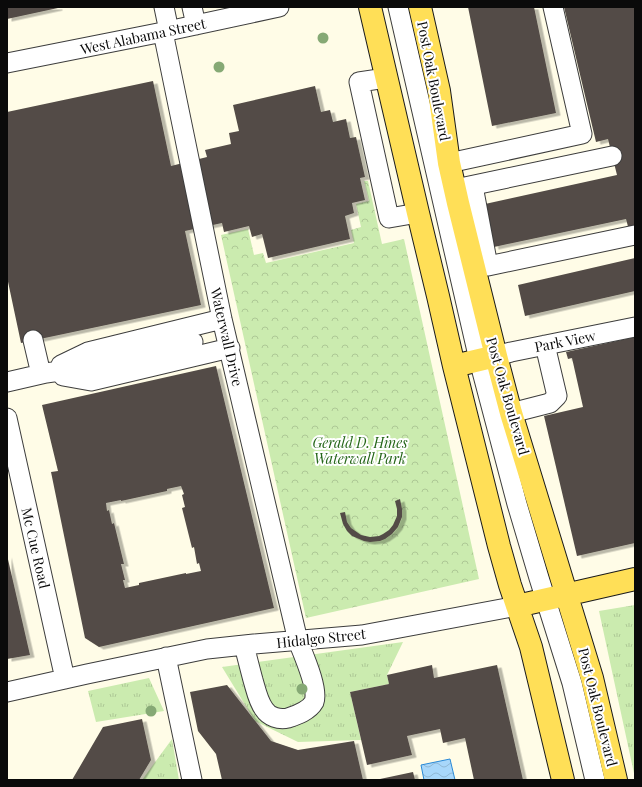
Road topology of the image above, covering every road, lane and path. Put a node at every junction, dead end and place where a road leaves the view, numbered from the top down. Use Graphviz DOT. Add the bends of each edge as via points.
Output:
graph roads {
  1 [pos="164,7"];
  2 [pos="279,7"];
  3 [pos="370,7"];
  4 [pos="388,7"];
  5 [pos="398,7"];
  6 [pos="420,7"];
  7 [pos="553,7"];
  8 [pos="194,16"];
  9 [pos="166,31"];
  10 [pos="7,63"];
  11 [pos="386,78"];
  12 [pos="612,156"];
  13 [pos="449,163"];
  14 [pos="464,188"];
  15 [pos="418,213"];
  16 [pos="635,235"];
  17 [pos="222,319"];
  18 [pos="635,327"];
  19 [pos="33,340"];
  20 [pos="193,342"];
  21 [pos="545,345"];
  22 [pos="230,348"];
  23 [pos="475,361"];
  24 [pos="43,373"];
  25 [pos="7,382"];
  26 [pos="511,413"];
  27 [pos="7,418"];
  28 [pos="635,579"];
  29 [pos="542,600"];
  30 [pos="298,641"];
  31 [pos="244,645"];
  32 [pos="166,657"];
  33 [pos="66,679"];
  34 [pos="7,692"];
  35 [pos="192,780"];
  36 [pos="563,780"];
  37 [pos="585,780"];
  38 [pos="595,780"];
  39 [pos="616,780"];
  1 -- 9 [label="street, Waterwall Drive"];
  2 -- 8 [label="street, West Alabama Street"];
  3 -- 11 [label="main road, Post Oak Boulevard"];
  4 -- 23 [label="street"];
  5 -- 23 [label="street"];
  6 -- 13 [label="main road, Post Oak Boulevard" via="438,91"];
  7 -- 13 [label="street" via="582,134"];
  8 -- 9 [label="street, West Alabama Street"];
  9 -- 10 [label="street, West Alabama Street"];
  9 -- 17 [label="street, Waterwall Drive"];
  11 -- 15 [label="main road, Post Oak Boulevard"];
  11 -- 15 [label="street" via="359,82 389,218"];
  12 -- 14 [label="street"];
  13 -- 14 [label="main road, Post Oak Boulevard"];
  14 -- 16 [label="street" via="488,266"];
  14 -- 23 [label="main road, Post Oak Boulevard"];
  15 -- 23 [label="main road, Post Oak Boulevard" via="438,296"];
  17 -- 22 [label="street, Waterwall Drive"];
  17 -- 24 [label="street" via="88,352"];
  18 -- 21 [label="street, Park View"];
  19 -- 24 [label="street"];
  20 -- 24 [label="street" via="88,367"];
  21 -- 23 [label="street, Park View"];
  21 -- 26 [label="street" via="556,396 550,403"];
  22 -- 24 [label="street" via="90,381"];
  22 -- 30 [label="street, Waterwall Drive"];
  23 -- 26 [label="main road, Post Oak Boulevard"];
  23 -- 29 [label="street"];
  23 -- 29 [label="main road, Post Oak Boulevard" via="501,553 510,585"];
  24 -- 25 [label="street"];
  26 -- 29 [label="main road, Post Oak Boulevard"];
  27 -- 33 [label="street, Mc Cue Road"];
  28 -- 29 [label="main road, Hidalgo Street"];
  29 -- 30 [label="street, Hidalgo Street" via="362,634"];
  29 -- 36 [label="main road, Post Oak Boulevard" via="531,647"];
  29 -- 37 [label="street" via="548,636"];
  29 -- 38 [label="street" via="572,683"];
  29 -- 39 [label="main road, Post Oak Boulevard" via="592,678"];
  30 -- 31 [label="street, Hidalgo Street"];
  30 -- 31 [label="street, Waterwall Drive" via="311,676 315,696 309,708 287,718 270,715 260,704"];
  31 -- 32 [label="street, Hidalgo Street"];
  32 -- 33 [label="street, Hidalgo Street"];
  32 -- 35 [label="street"];
  33 -- 34 [label="street, Hidalgo Street"];
}
